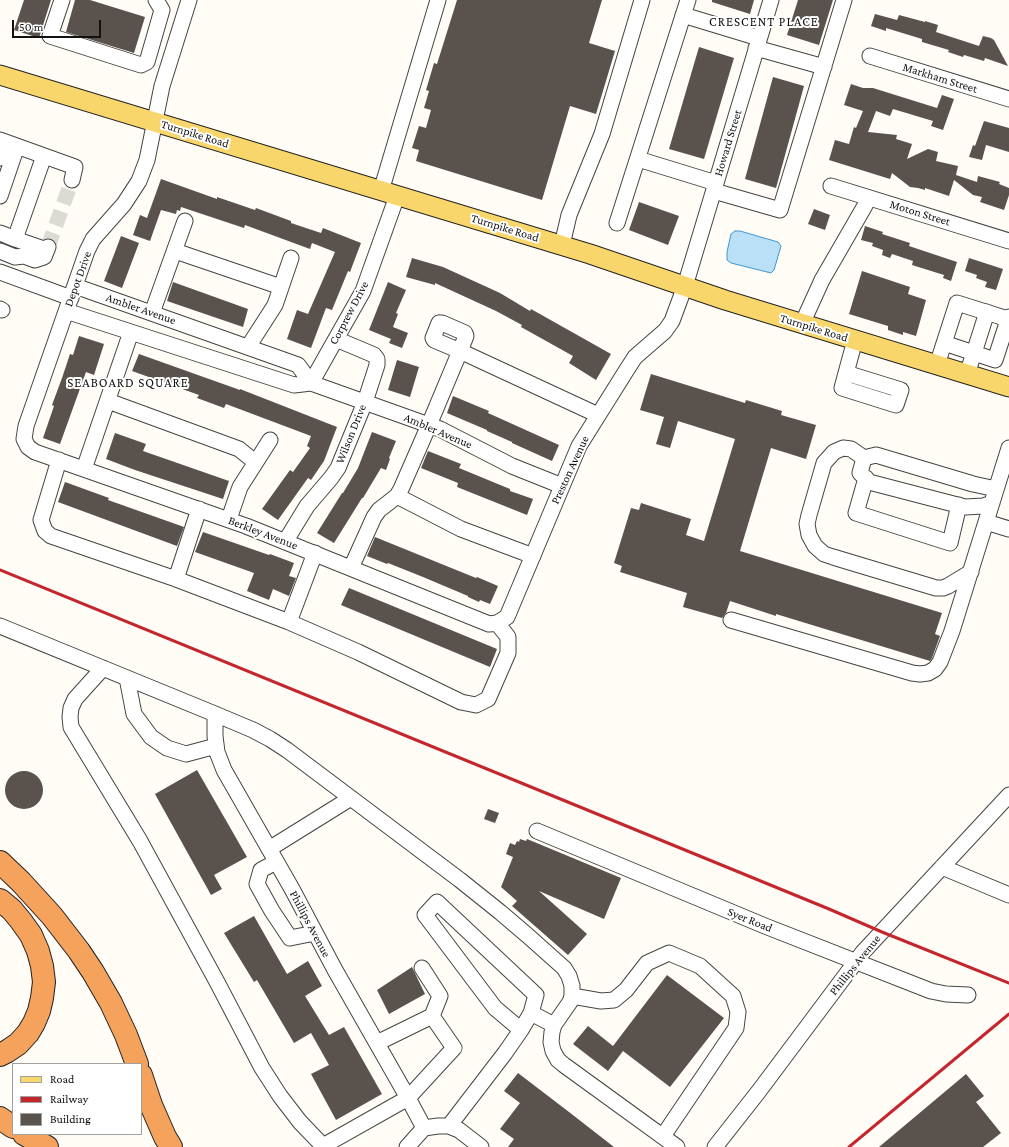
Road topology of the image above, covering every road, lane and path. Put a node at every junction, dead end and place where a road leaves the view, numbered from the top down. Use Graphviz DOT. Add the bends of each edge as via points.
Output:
graph roads {
  1 [pos="62,0"];
  2 [pos="72,0"];
  3 [pos="156,0"];
  4 [pos="189,0"];
  5 [pos="438,0"];
  6 [pos="642,0"];
  7 [pos="688,0"];
  8 [pos="771,0"];
  9 [pos="844,0"];
  10 [pos="683,15"];
  11 [pos="59,39"];
  12 [pos="758,43"];
  13 [pos="870,56"];
  14 [pos="0,66"];
  15 [pos="824,67"];
  16 [pos="0,75"];
  17 [pos="34,85"];
  18 [pos="1009,99"];
  19 [pos="155,122"];
  20 [pos="0,140"];
  21 [pos="17,146"];
  22 [pos="0,153"];
  23 [pos="44,156"];
  24 [pos="0,158"];
  25 [pos="638,159"];
  26 [pos="72,180"];
  27 [pos="831,186"];
  28 [pos="715,187"];
  29 [pos="389,193"];
  30 [pos="0,196"];
  31 [pos="869,198"];
  32 [pos="185,221"];
  33 [pos="617,223"];
  34 [pos="0,233"];
  35 [pos="14,239"];
  36 [pos="1009,241"];
  37 [pos="0,244"];
  38 [pos="562,245"];
  39 [pos="0,251"];
  40 [pos="175,251"];
  41 [pos="24,256"];
  42 [pos="291,258"];
  43 [pos="0,272"];
  44 [pos="685,286"];
  45 [pos="281,287"];
  46 [pos="71,299"];
  47 [pos="987,312"];
  48 [pos="152,313"];
  49 [pos="1009,318"];
  50 [pos="802,324"];
  51 [pos="131,332"];
  52 [pos="336,339"];
  53 [pos="855,340"];
  54 [pos="944,344"];
  55 [pos="248,347"];
  56 [pos="974,353"];
  57 [pos="937,365"];
  58 [pos="846,373"];
  59 [pos="967,374"];
  60 [pos="311,383"];
  61 [pos="1009,387"];
  62 [pos="108,401"];
  63 [pos="365,402"];
  64 [pos="598,415"];
  65 [pos="429,425"];
  66 [pos="270,440"];
  67 [pos="28,447"];
  68 [pos="1009,448"];
  69 [pos="864,458"];
  70 [pos="59,460"];
  71 [pos="256,462"];
  72 [pos="84,469"];
  73 [pos="866,478"];
  74 [pos="562,486"];
  75 [pos="397,496"];
  76 [pos="994,496"];
  77 [pos="959,505"];
  78 [pos="198,509"];
  79 [pos="229,519"];
  80 [pos="986,522"];
  81 [pos="1009,529"];
  82 [pos="285,542"];
  83 [pos="315,553"];
  84 [pos="533,556"];
  85 [pos="351,568"];
  86 [pos="971,572"];
  87 [pos="176,578"];
  88 [pos="732,620"];
  89 [pos="289,622"];
  90 [pos="496,623"];
  91 [pos="1,630"];
  92 [pos="103,668"];
  93 [pos="127,678"];
  94 [pos="215,714"];
  95 [pos="216,746"];
  96 [pos="1009,795"];
  97 [pos="350,798"];
  98 [pos="537,831"];
  99 [pos="273,855"];
  100 [pos="0,862"];
  101 [pos="942,867"];
  102 [pos="0,868"];
  103 [pos="21,882"];
  104 [pos="1009,895"];
  105 [pos="0,900"];
  106 [pos="315,932"];
  107 [pos="856,961"];
  108 [pos="422,968"];
  109 [pos="968,995"];
  110 [pos="572,996"];
  111 [pos="531,1013"];
  112 [pos="432,1016"];
  113 [pos="554,1025"];
  114 [pos="521,1030"];
  115 [pos="377,1043"];
  116 [pos="0,1055"];
  117 [pos="137,1063"];
  118 [pos="142,1078"];
  119 [pos="408,1098"];
  120 [pos="0,1118"];
  121 [pos="12,1126"];
  122 [pos="449,1126"];
  123 [pos="424,1128"];
  124 [pos="26,1135"];
  125 [pos="663,1136"];
  126 [pos="414,1145"];
  127 [pos="323,1146"];
  128 [pos="47,1147"];
  129 [pos="171,1147"];
  130 [pos="481,1147"];
  131 [pos="677,1147"];
  132 [pos="715,1147"];
  1 -- 11 [label="street" via="50,36"];
  2 -- 11 [label="street"];
  3 -- 11 [label="street" via="162,10 159,19 147,25 136,64"];
  4 -- 19 [label="street, Depot Drive" via="162,86"];
  5 -- 29 [label="street, Corprew Drive"];
  6 -- 38 [label="street" via="602,134 569,215"];
  7 -- 10 [label="street"];
  8 -- 12 [label="street, Howard Street"];
  9 -- 15 [label="street"];
  10 -- 12 [label="street"];
  10 -- 25 [label="street"];
  12 -- 15 [label="street"];
  12 -- 28 [label="street, Howard Street"];
  13 -- 18 [label="street, Markham Street"];
  14 -- 17 [label="main road"];
  15 -- 28 [label="street" via="780,210"];
  16 -- 17 [label="main road, Turnpike Road"];
  17 -- 19 [label="main road, Turnpike Road"];
  19 -- 29 [label="main road, Turnpike Road"];
  19 -- 46 [label="street, Depot Drive" via="147,160 139,181 124,204 93,239"];
  20 -- 21 [label="street"];
  21 -- 23 [label="street"];
  21 -- 30 [label="street"];
  22 -- 24 [label="street"];
  23 -- 26 [label="street" via="74,167"];
  23 -- 35 [label="street"];
  25 -- 28 [label="street"];
  25 -- 33 [label="street"];
  27 -- 31 [label="street, Moton Street"];
  28 -- 44 [label="street, Howard Street"];
  29 -- 38 [label="main road, Turnpike Road"];
  29 -- 52 [label="street, Corprew Drive" via="363,291"];
  31 -- 36 [label="street, Moton Street"];
  31 -- 50 [label="street" via="822,280"];
  32 -- 40 [label="street"];
  34 -- 35 [label="street"];
  35 -- 41 [label="street" via="47,248 44,257 35,260"];
  37 -- 41 [label="street"];
  38 -- 44 [label="main road, Turnpike Road"];
  39 -- 41 [label="street" via="15,257"];
  40 -- 45 [label="street"];
  40 -- 48 [label="street"];
  42 -- 45 [label="street"];
  43 -- 46 [label="street"];
  44 -- 50 [label="main road, Turnpike Road"];
  44 -- 64 [label="street, Preston Avenue" via="672,321 665,331 635,357"];
  45 -- 55 [label="street" via="275,305"];
  46 -- 48 [label="street, Ambler Avenue"];
  46 -- 51 [label="street, Ambler Avenue"];
  46 -- 67 [label="street, Depot Drive" via="26,426 24,439"];
  47 -- 49 [label="street"];
  47 -- 54 [label="street" via="957,302"];
  47 -- 56 [label="street"];
  48 -- 55 [label="street, Ambler Avenue"];
  49 -- 56 [label="street" via="995,360"];
  50 -- 53 [label="main road, Turnpike Road"];
  51 -- 60 [label="street, Ambler Avenue" via="294,385"];
  51 -- 62 [label="street"];
  52 -- 60 [label="street, Corprew Drive"];
  52 -- 63 [label="street, Wilson Drive" via="374,355 377,359"];
  53 -- 57 [label="main road, Turnpike Road"];
  53 -- 58 [label="street"];
  54 -- 56 [label="street"];
  54 -- 57 [label="street"];
  55 -- 60 [label="street, Ambler Avenue" via="298,364"];
  56 -- 59 [label="street"];
  57 -- 59 [label="main road, Turnpike Road"];
  59 -- 61 [label="main road, Turnpike Road"];
  60 -- 63 [label="street, Ambler Avenue"];
  62 -- 71 [label="street" via="239,449"];
  62 -- 72 [label="street"];
  63 -- 65 [label="street, Ambler Avenue"];
  63 -- 82 [label="street, Wilson Drive" via="338,468 307,506"];
  64 -- 65 [label="street" via="460,351"];
  64 -- 74 [label="street, Preston Avenue" via="579,446"];
  65 -- 74 [label="street, Ambler Avenue" via="512,466"];
  65 -- 75 [label="street"];
  66 -- 71 [label="street"];
  67 -- 70 [label="street, Berkley Avenue"];
  68 -- 76 [label="street"];
  69 -- 73 [label="street" via="860,473"];
  69 -- 76 [label="street" via="876,455 972,484"];
  69 -- 86 [label="street" via="851,449 843,448 834,452 824,463 807,524 815,546 824,554 936,588 948,586"];
  70 -- 72 [label="street, Berkley Avenue"];
  70 -- 87 [label="street" via="41,520 44,531 51,536"];
  71 -- 79 [label="street" via="240,487"];
  72 -- 78 [label="street, Berkley Avenue"];
  73 -- 77 [label="street" via="869,482"];
  73 -- 77 [label="street" via="856,513 950,543"];
  74 -- 84 [label="street, Preston Avenue"];
  75 -- 84 [label="street" via="461,529"];
  75 -- 85 [label="street" via="374,517"];
  76 -- 77 [label="street" via="982,506"];
  76 -- 80 [label="street"];
  78 -- 79 [label="street, Berkley Avenue"];
  78 -- 87 [label="street"];
  79 -- 82 [label="street, Berkley Avenue"];
  80 -- 81 [label="street"];
  80 -- 86 [label="street"];
  82 -- 83 [label="street, Berkley Avenue"];
  83 -- 85 [label="street, Berkley Avenue"];
  83 -- 89 [label="street"];
  84 -- 90 [label="street, Preston Avenue" via="506,617"];
  85 -- 90 [label="street, Berkley Avenue" via="489,624"];
  86 -- 88 [label="street" via="940,662 928,673 912,673"];
  87 -- 89 [label="street"];
  89 -- 90 [label="street" via="461,702 476,705 488,699 508,653 508,637"];
  91 -- 92 [label="street"];
  92 -- 93 [label="street"];
  92 -- 127 [label="street" via="75,699 71,708 72,726 144,848 262,1068 300,1122"];
  93 -- 94 [label="street"];
  93 -- 95 [label="street" via="134,714 151,737 167,748 186,754"];
  94 -- 95 [label="street, Phillips Avenue"];
  94 -- 97 [label="street" via="270,739"];
  95 -- 99 [label="street, Phillips Avenue" via="224,770"];
  96 -- 101 [label="street, Phillips Avenue"];
  97 -- 99 [label="street"];
  97 -- 110 [label="street" via="500,912 564,968 572,986"];
  98 -- 107 [label="street, Syer Road" via="750,920"];
  99 -- 106 [label="street, Phillips Avenue"];
  99 -- 106 [label="street" via="261,870 257,884 290,938"];
  100 -- 103 [label="highway"];
  101 -- 104 [label="street"];
  101 -- 107 [label="street, Phillips Avenue"];
  102 -- 103 [label="highway"];
  103 -- 117 [label="highway" via="52,916 93,972 111,1003"];
  105 -- 116 [label="highway" via="21,920 31,935 38,951 44,982 39,1011 28,1033 18,1044"];
  106 -- 115 [label="street, Phillips Avenue"];
  107 -- 109 [label="street, Syer Road" via="931,991"];
  107 -- 132 [label="street, Phillips Avenue"];
  108 -- 112 [label="street" via="440,996"];
  110 -- 113 [label="street"];
  110 -- 125 [label="street" via="601,1001 614,1000 626,990 647,963 669,953 700,966 733,996 738,1012 736,1028"];
  111 -- 113 [label="street"];
  111 -- 114 [label="street"];
  111 -- 114 [label="street" via="536,995 437,902 425,915 495,1008"];
  112 -- 115 [label="street"];
  112 -- 119 [label="street" via="454,1048"];
  113 -- 125 [label="street" via="551,1042 558,1060"];
  114 -- 122 [label="street"];
  115 -- 119 [label="street, Phillips Avenue"];
  118 -- 129 [label="highway" via="151,1105"];
  119 -- 123 [label="street, Phillips Avenue"];
  119 -- 127 [label="street"];
  120 -- 121 [label="highway"];
  122 -- 123 [label="street"];
  122 -- 130 [label="street" via="459,1130"];
  123 -- 126 [label="street"];
  124 -- 128 [label="highway"];
  125 -- 131 [label="street"];
}
